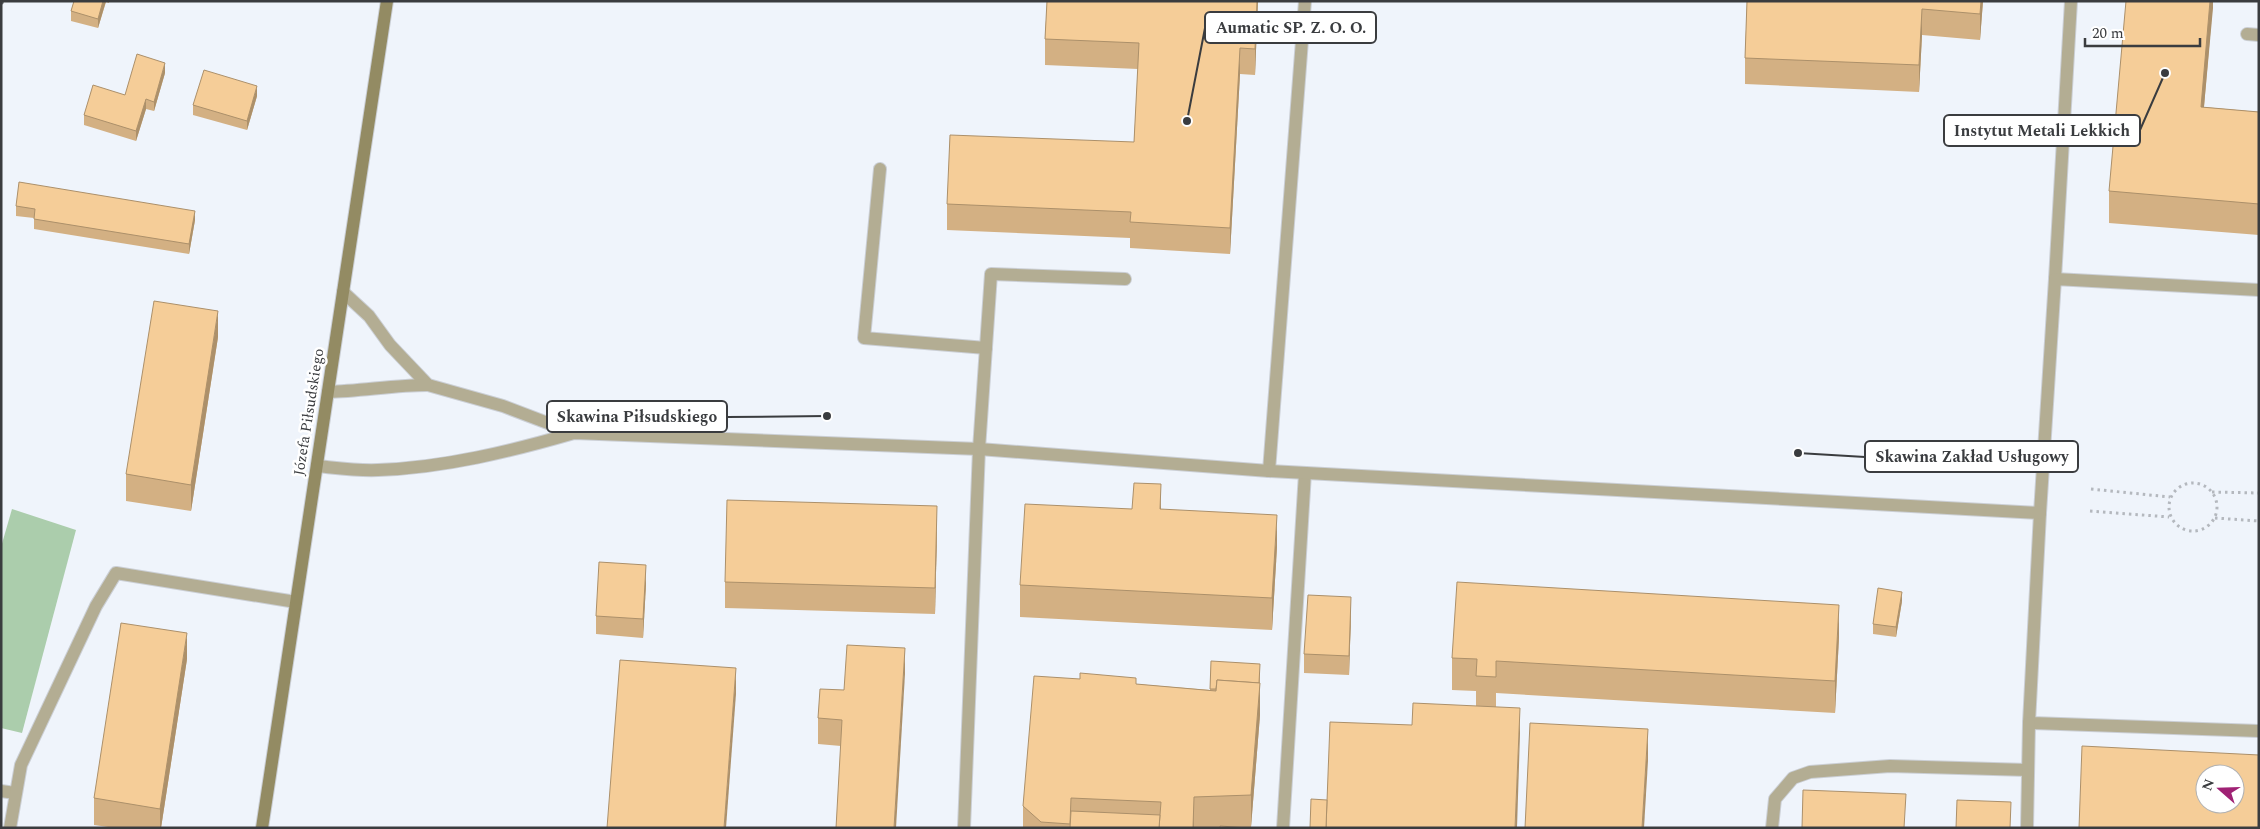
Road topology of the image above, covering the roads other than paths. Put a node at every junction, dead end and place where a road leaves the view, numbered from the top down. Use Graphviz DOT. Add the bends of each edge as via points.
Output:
graph roads {
  1 [pos="387,1"];
  2 [pos="1305,1"];
  3 [pos="2071,1"];
  4 [pos="880,169"];
  5 [pos="1125,279"];
  6 [pos="2055,279"];
  7 [pos="2259,290"];
  8 [pos="343,292"];
  9 [pos="986,348"];
  10 [pos="428,385"];
  11 [pos="328,392"];
  12 [pos="574,433"];
  13 [pos="979,449"];
  14 [pos="317,466"];
  15 [pos="1269,471"];
  16 [pos="1305,473"];
  17 [pos="2040,513"];
  18 [pos="296,602"];
  19 [pos="2030,723"];
  20 [pos="2259,731"];
  21 [pos="2028,770"];
  22 [pos="1,791"];
  23 [pos="15,793"];
  24 [pos="10,828"];
  25 [pos="262,828"];
  26 [pos="964,828"];
  27 [pos="1283,828"];
  28 [pos="1772,828"];
  29 [pos="2027,828"];
  1 -- 8 [label="main road, Józefa Piłsudskiego"];
  2 -- 15 [label="street"];
  3 -- 6 [label="street"];
  4 -- 9 [label="street" via="864,338"];
  5 -- 9 [label="street" via="991,274"];
  6 -- 7 [label="street"];
  6 -- 17 [label="street"];
  8 -- 10 [label="street" via="369,316 390,345"];
  8 -- 11 [label="main road, Józefa Piłsudskiego"];
  9 -- 13 [label="street"];
  10 -- 11 [label="street"];
  10 -- 12 [label="street" via="503,406"];
  11 -- 14 [label="main road, Józefa Piłsudskiego"];
  12 -- 13 [label="street"];
  12 -- 14 [label="street" via="516,449 437,463 378,470"];
  13 -- 15 [label="street"];
  13 -- 26 [label="street"];
  14 -- 18 [label="main road, Józefa Piłsudskiego"];
  15 -- 16 [label="street"];
  16 -- 17 [label="street"];
  16 -- 27 [label="street"];
  17 -- 19 [label="street"];
  18 -- 23 [label="street" via="116,573 96,606 42,718 21,765"];
  18 -- 25 [label="main road, Józefa Piłsudskiego"];
  19 -- 20 [label="street"];
  19 -- 21 [label="street"];
  21 -- 28 [label="street" via="1890,766 1810,772 1793,778 1775,798"];
  21 -- 29 [label="street"];
  22 -- 23 [label="street"];
  23 -- 24 [label="street"];
}
